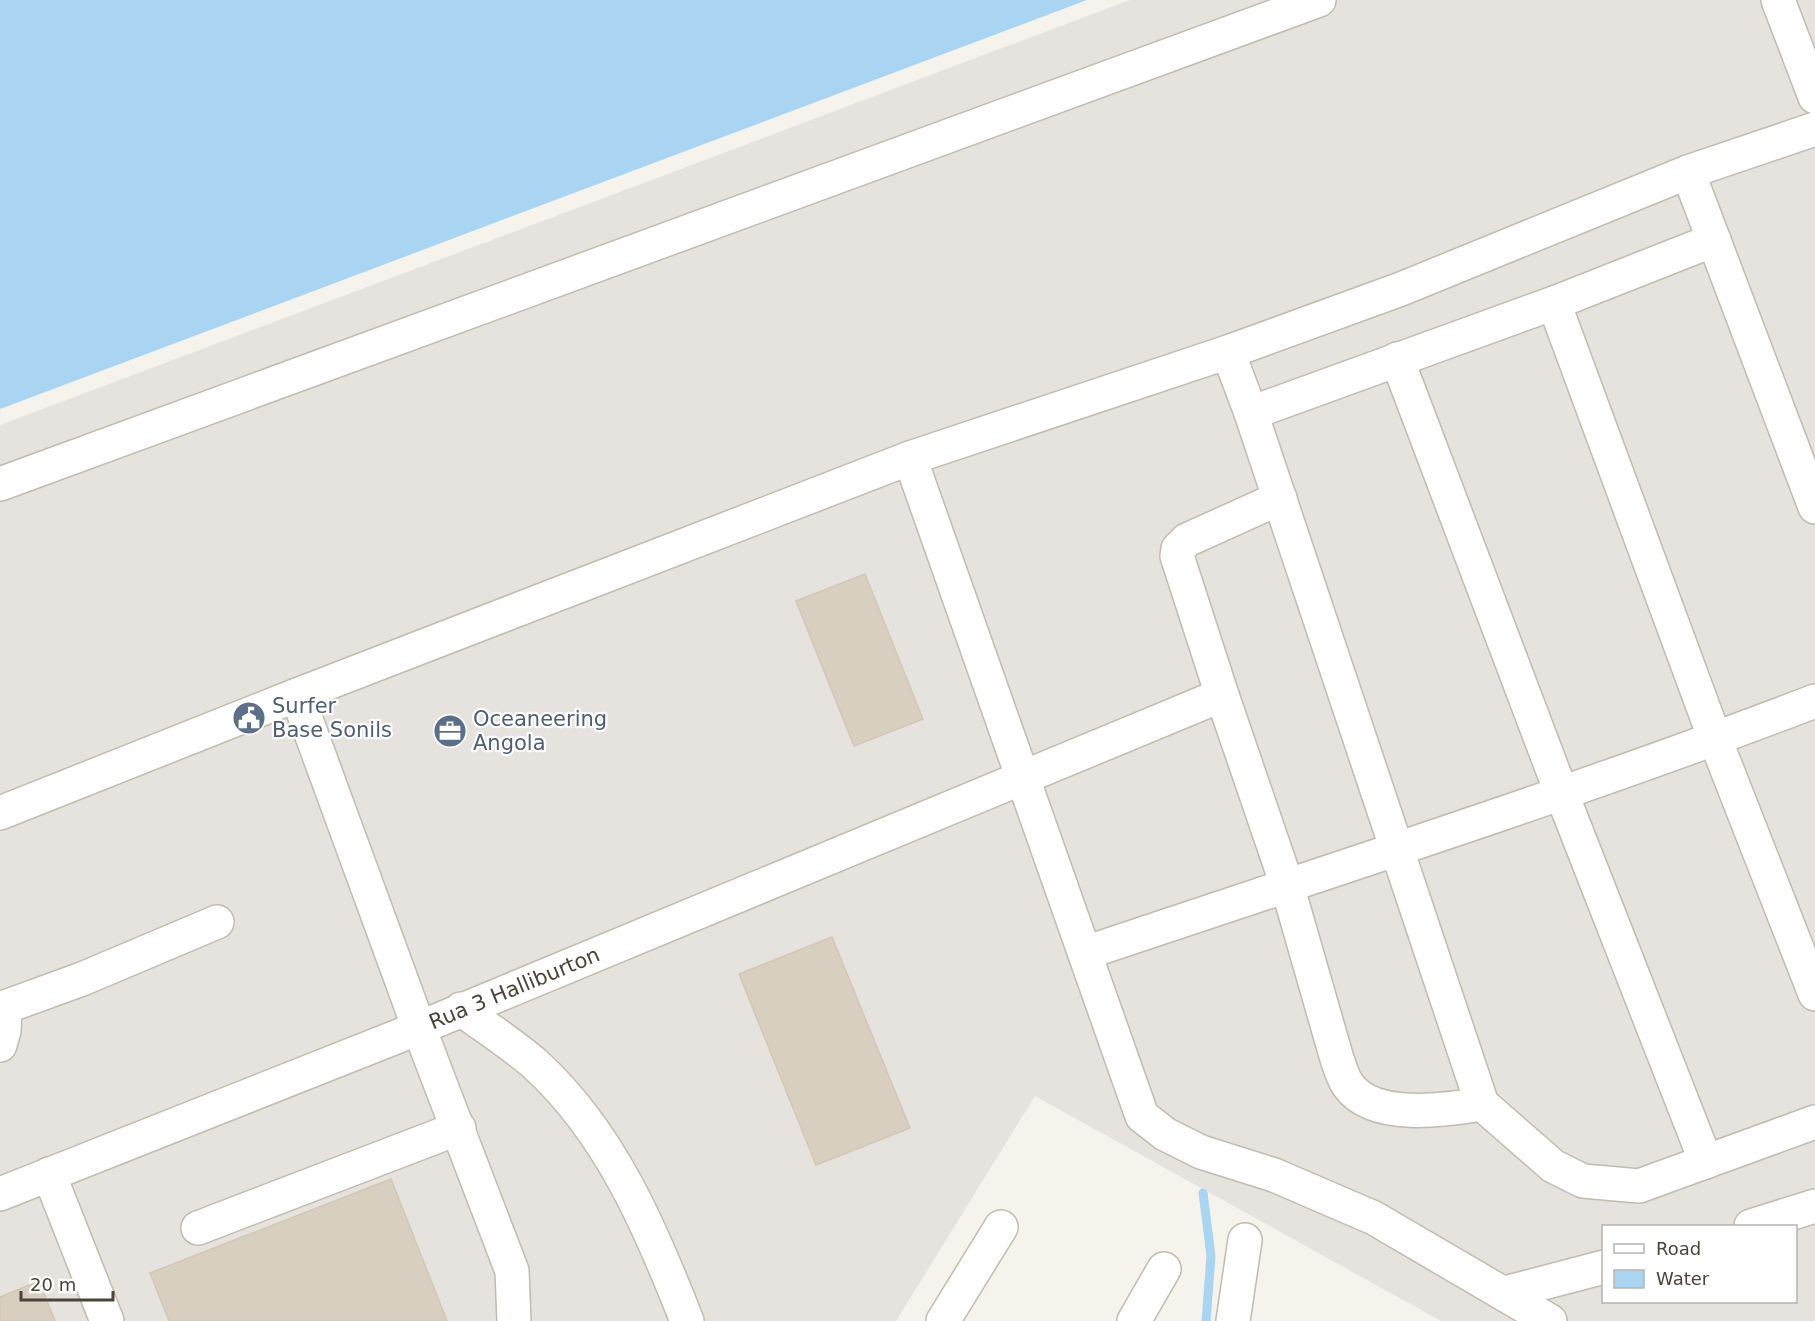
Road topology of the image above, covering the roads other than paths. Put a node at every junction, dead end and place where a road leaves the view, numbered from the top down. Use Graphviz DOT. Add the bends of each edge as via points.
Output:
graph roads {
  1 [pos="1319,0"];
  2 [pos="1779,0"];
  3 [pos="1815,97"];
  4 [pos="1815,129"];
  5 [pos="1688,172"];
  6 [pos="1714,240"];
  7 [pos="1554,303"];
  8 [pos="1228,352"];
  9 [pos="1397,359"];
  10 [pos="1251,413"];
  11 [pos="910,458"];
  12 [pos="0,484"];
  13 [pos="1280,498"];
  14 [pos="1815,507"];
  15 [pos="297,694"];
  16 [pos="1222,695"];
  17 [pos="1815,701"];
  18 [pos="1715,739"];
  19 [pos="1024,776"];
  20 [pos="1561,792"];
  21 [pos="0,813"];
  22 [pos="1396,850"];
  23 [pos="1287,885"];
  24 [pos="217,921"];
  25 [pos="1084,953"];
  26 [pos="1815,994"];
  27 [pos="3,1001"];
  28 [pos="461,1009"];
  29 [pos="419,1028"];
  30 [pos="0,1046"];
  31 [pos="1482,1104"];
  32 [pos="1815,1122"];
  33 [pos="459,1128"];
  34 [pos="1706,1162"];
  35 [pos="49,1174"];
  36 [pos="0,1194"];
  37 [pos="1815,1206"];
  38 [pos="1757,1225"];
  39 [pos="1000,1227"];
  40 [pos="198,1228"];
  41 [pos="1245,1240"];
  42 [pos="1602,1268"];
  43 [pos="1164,1269"];
  44 [pos="1505,1293"];
  45 [pos="108,1321"];
  46 [pos="514,1321"];
  47 [pos="687,1321"];
  48 [pos="943,1321"];
  49 [pos="1134,1321"];
  50 [pos="1233,1321"];
  51 [pos="1550,1321"];
  1 -- 12 [label="street"];
  2 -- 3 [label="street"];
  4 -- 5 [label="street"];
  5 -- 6 [label="street"];
  5 -- 8 [label="street" via="1401,289"];
  6 -- 7 [label="street"];
  6 -- 14 [label="street"];
  7 -- 9 [label="street"];
  7 -- 18 [label="street"];
  8 -- 10 [label="street"];
  8 -- 11 [label="street"];
  9 -- 10 [label="street"];
  9 -- 20 [label="street"];
  10 -- 13 [label="street"];
  11 -- 15 [label="street"];
  11 -- 19 [label="street"];
  13 -- 16 [label="street" via="1187,540 1178,549"];
  13 -- 22 [label="street"];
  15 -- 21 [label="street"];
  15 -- 29 [label="street"];
  16 -- 19 [label="street, Rua 3 Halliburton"];
  16 -- 23 [label="street"];
  17 -- 18 [label="street"];
  18 -- 20 [label="street"];
  18 -- 26 [label="street"];
  19 -- 25 [label="street"];
  19 -- 28 [label="street, Rua 3 Halliburton"];
  20 -- 22 [label="street"];
  20 -- 34 [label="street"];
  22 -- 23 [label="street"];
  22 -- 31 [label="street"];
  23 -- 25 [label="street"];
  23 -- 31 [label="street" via="1347,1085 1360,1098 1389,1107 1451,1109"];
  24 -- 27 [label="street" via="82,979"];
  25 -- 44 [label="street" via="1142,1116 1165,1134 1201,1152 1274,1175 1374,1218"];
  27 -- 30 [label="street"];
  28 -- 29 [label="street, Rua 3 Halliburton"];
  28 -- 47 [label="street" via="534,1063 577,1108 616,1165"];
  29 -- 33 [label="street"];
  29 -- 35 [label="street, Rua 3 Halliburton"];
  31 -- 34 [label="street" via="1553,1166 1582,1181 1639,1186"];
  32 -- 34 [label="street"];
  33 -- 40 [label="street"];
  33 -- 46 [label="street" via="512,1270"];
  35 -- 36 [label="street, Rua 3 Halliburton"];
  35 -- 45 [label="street"];
  37 -- 38 [label="street"];
  39 -- 48 [label="street"];
  41 -- 50 [label="street"];
  42 -- 44 [label="street"];
  43 -- 49 [label="street"];
  44 -- 51 [label="street"];
}
